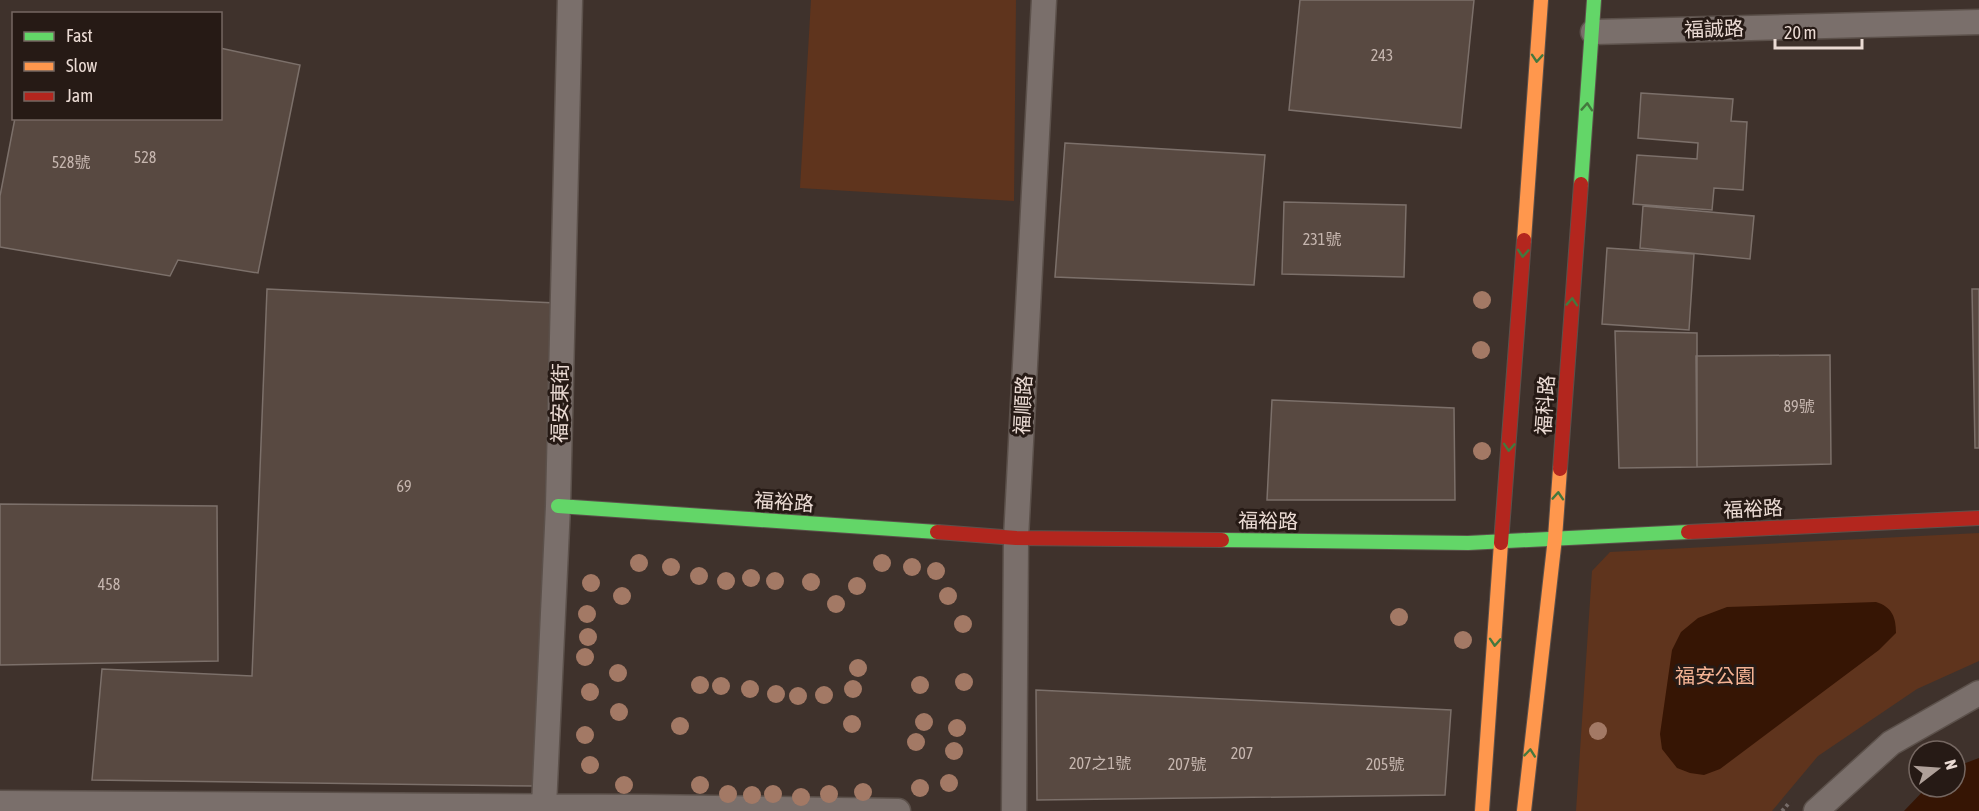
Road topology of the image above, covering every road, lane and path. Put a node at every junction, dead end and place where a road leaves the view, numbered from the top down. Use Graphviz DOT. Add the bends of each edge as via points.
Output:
graph roads {
  1 [pos="570,0"];
  2 [pos="1044,0"];
  3 [pos="1541,0"];
  4 [pos="1594,0"];
  5 [pos="1979,22"];
  6 [pos="1593,32"];
  7 [pos="558,506"];
  8 [pos="1979,518"];
  9 [pos="1016,538"];
  10 [pos="1555,538"];
  11 [pos="1502,540"];
  12 [pos="1979,693"];
  13 [pos="0,803"];
  14 [pos="544,807"];
  15 [pos="898,811"];
  16 [pos="1014,811"];
  17 [pos="1482,811"];
  18 [pos="1524,811"];
  19 [pos="1816,811"];
  1 -- 7 [label="street, 福安東街"];
  2 -- 9 [label="street, 福順路"];
  3 -- 11 [label="street, 福科路, one-way"];
  4 -- 6 [label="street, 福科路"];
  5 -- 6 [label="street, 福誠路"];
  10 -- 6 [label="street, 福科路, one-way"];
  7 -- 9 [label="street, 福裕路"];
  7 -- 14 [label="street, 福安東街"];
  8 -- 10 [label="street, 福裕路"];
  9 -- 11 [label="street, 福裕路" via="1468,543"];
  9 -- 16 [label="street, 福順路"];
  10 -- 11 [label="street, 福裕路"];
  18 -- 10 [label="street, 福科路, one-way"];
  11 -- 17 [label="street, 福科路, one-way"];
  12 -- 19 [label="street" via="1891,743"];
  13 -- 14 [label="street"];
  14 -- 15 [label="street"];
}
